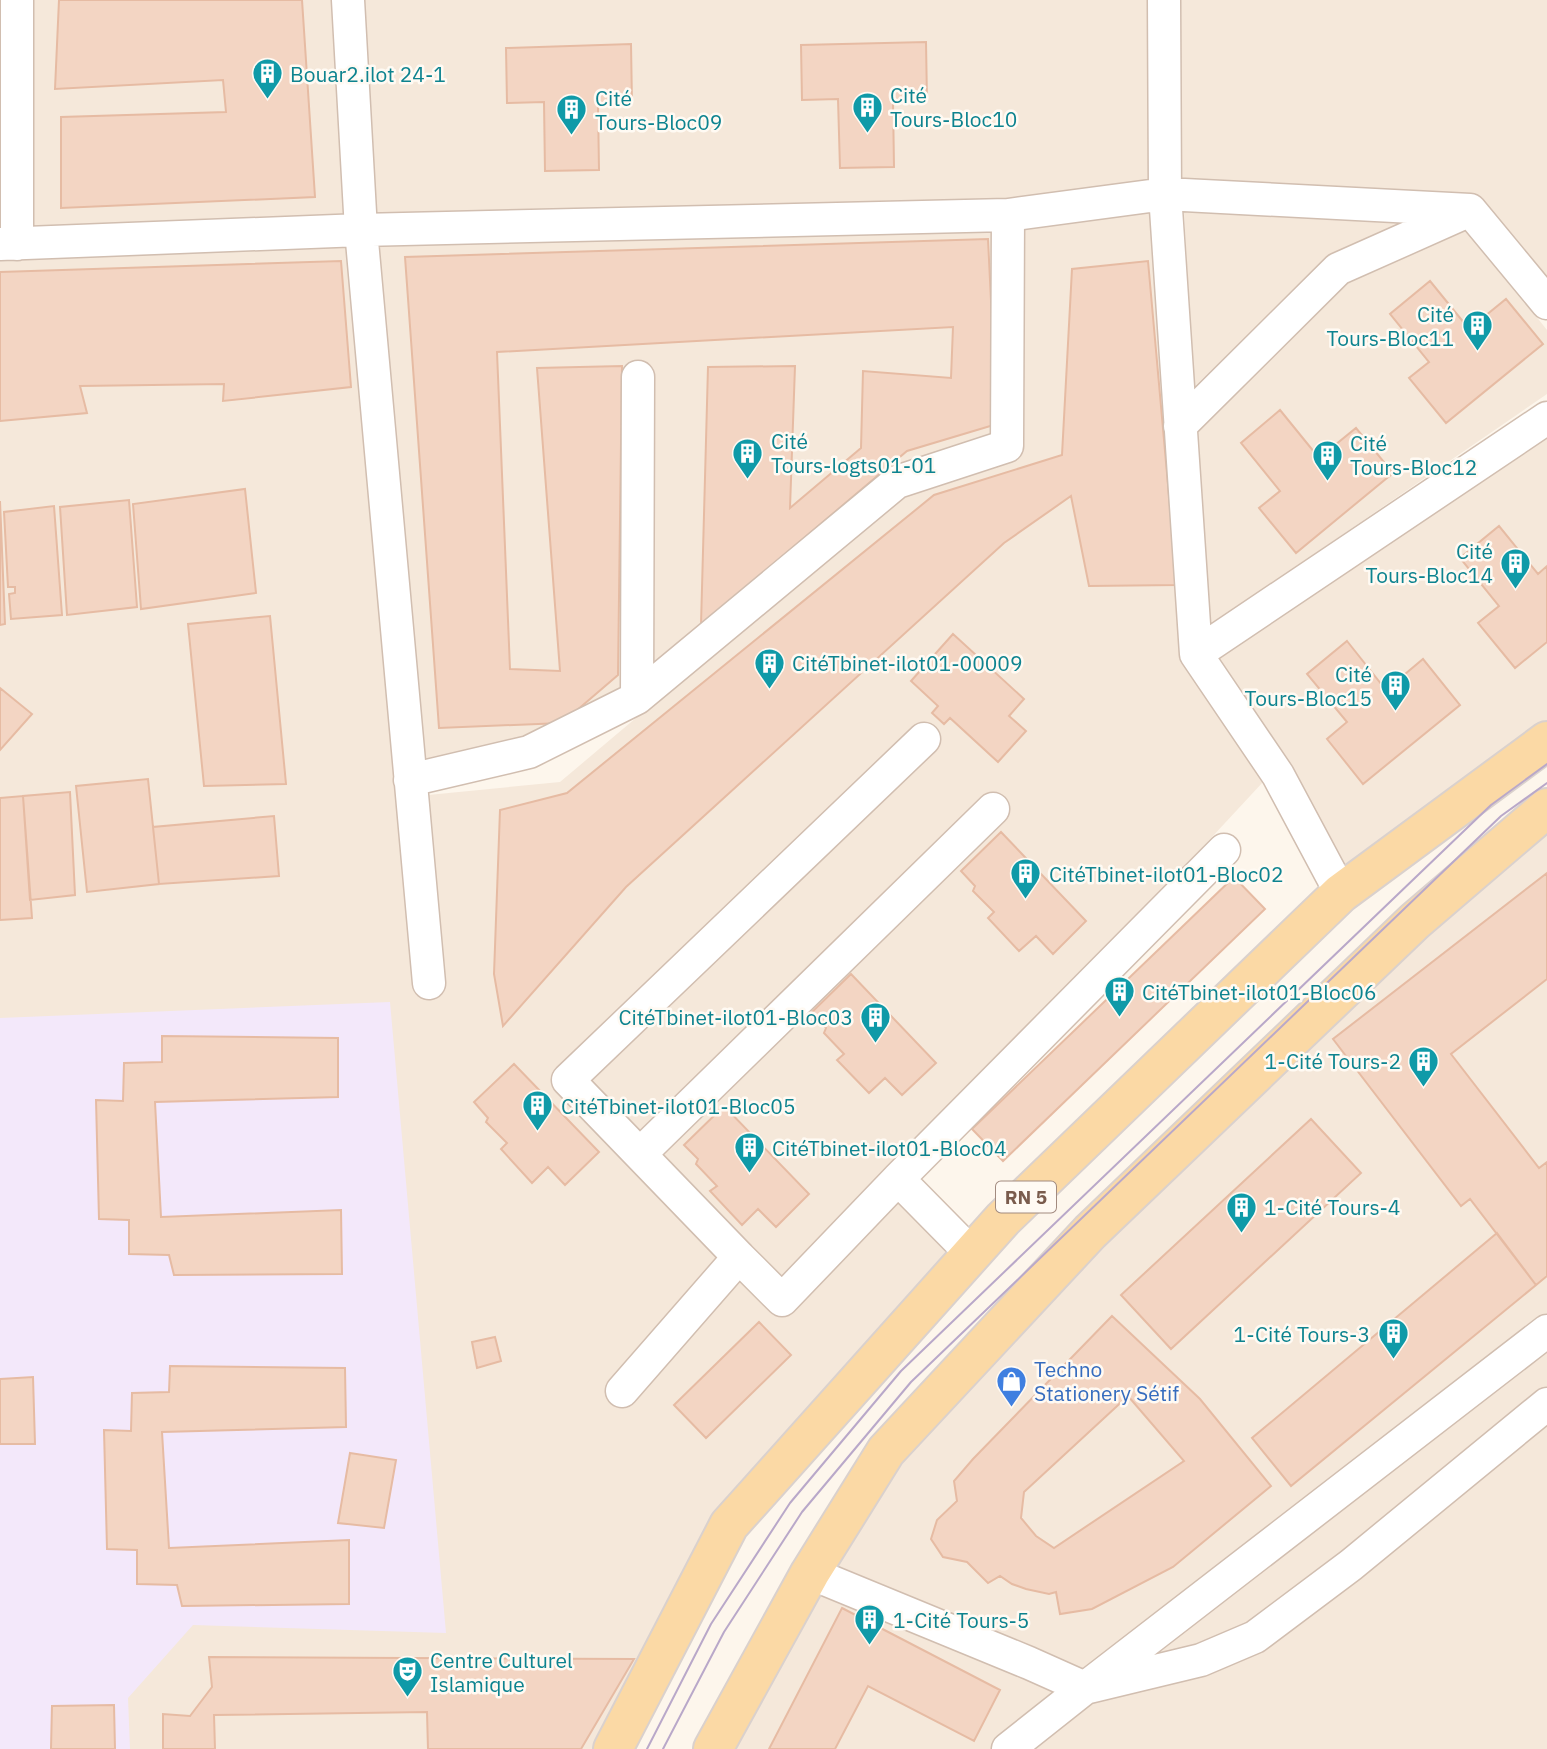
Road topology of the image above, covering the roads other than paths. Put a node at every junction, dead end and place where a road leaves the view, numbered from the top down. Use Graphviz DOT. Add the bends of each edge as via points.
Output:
graph roads {
  1 [pos="17,0"];
  2 [pos="348,0"];
  3 [pos="1164,0"];
  4 [pos="1165,194"];
  5 [pos="1471,210"];
  6 [pos="1008,215"];
  7 [pos="361,230"];
  8 [pos="8,244"];
  9 [pos="1547,303"];
  10 [pos="638,377"];
  11 [pos="1547,418"];
  12 [pos="1180,426"];
  13 [pos="1196,654"];
  14 [pos="637,698"];
  15 [pos="924,739"];
  16 [pos="1547,741"];
  17 [pos="410,780"];
  18 [pos="1547,808"];
  19 [pos="993,809"];
  20 [pos="1224,850"];
  21 [pos="1341,893"];
  22 [pos="429,983"];
  23 [pos="640,1154"];
  24 [pos="898,1179"];
  25 [pos="972,1254"];
  26 [pos="739,1257"];
  27 [pos="1547,1331"];
  28 [pos="622,1391"];
  29 [pos="1547,1404"];
  30 [pos="810,1573"];
  31 [pos="1086,1688"];
  32 [pos="613,1749"];
  33 [pos="713,1749"];
  34 [pos="1008,1749"];
  1 -- 8 [label="street"];
  2 -- 7 [label="street"];
  3 -- 4 [label="street"];
  4 -- 5 [label="street"];
  4 -- 6 [label="street"];
  4 -- 12 [label="street"];
  5 -- 9 [label="street"];
  5 -- 12 [label="street" via="1338,270"];
  6 -- 7 [label="street"];
  6 -- 14 [label="street" via="1007,446 897,482"];
  7 -- 8 [label="street"];
  7 -- 17 [label="street"];
  10 -- 14 [label="street"];
  11 -- 13 [label="street"];
  12 -- 13 [label="street"];
  13 -- 21 [label="street" via="1278,775"];
  14 -- 17 [label="street" via="528,752"];
  15 -- 23 [label="street" via="568,1080"];
  16 -- 21 [label="main road, RN 5"];
  17 -- 22 [label="street"];
  18 -- 30 [label="main road" via="1415,921 1090,1232 886,1451"];
  19 -- 23 [label="street"];
  20 -- 24 [label="street"];
  21 -- 25 [label="main road, RN 5"];
  23 -- 26 [label="street"];
  24 -- 25 [label="street"];
  24 -- 26 [label="street" via="782,1300"];
  25 -- 32 [label="main road, RN 5" via="729,1525"];
  26 -- 28 [label="street"];
  27 -- 31 [label="street"];
  29 -- 31 [label="street" via="1351,1565 1255,1637 1201,1660"];
  30 -- 31 [label="street"];
  30 -- 33 [label="main road"];
  31 -- 34 [label="street"];
}
